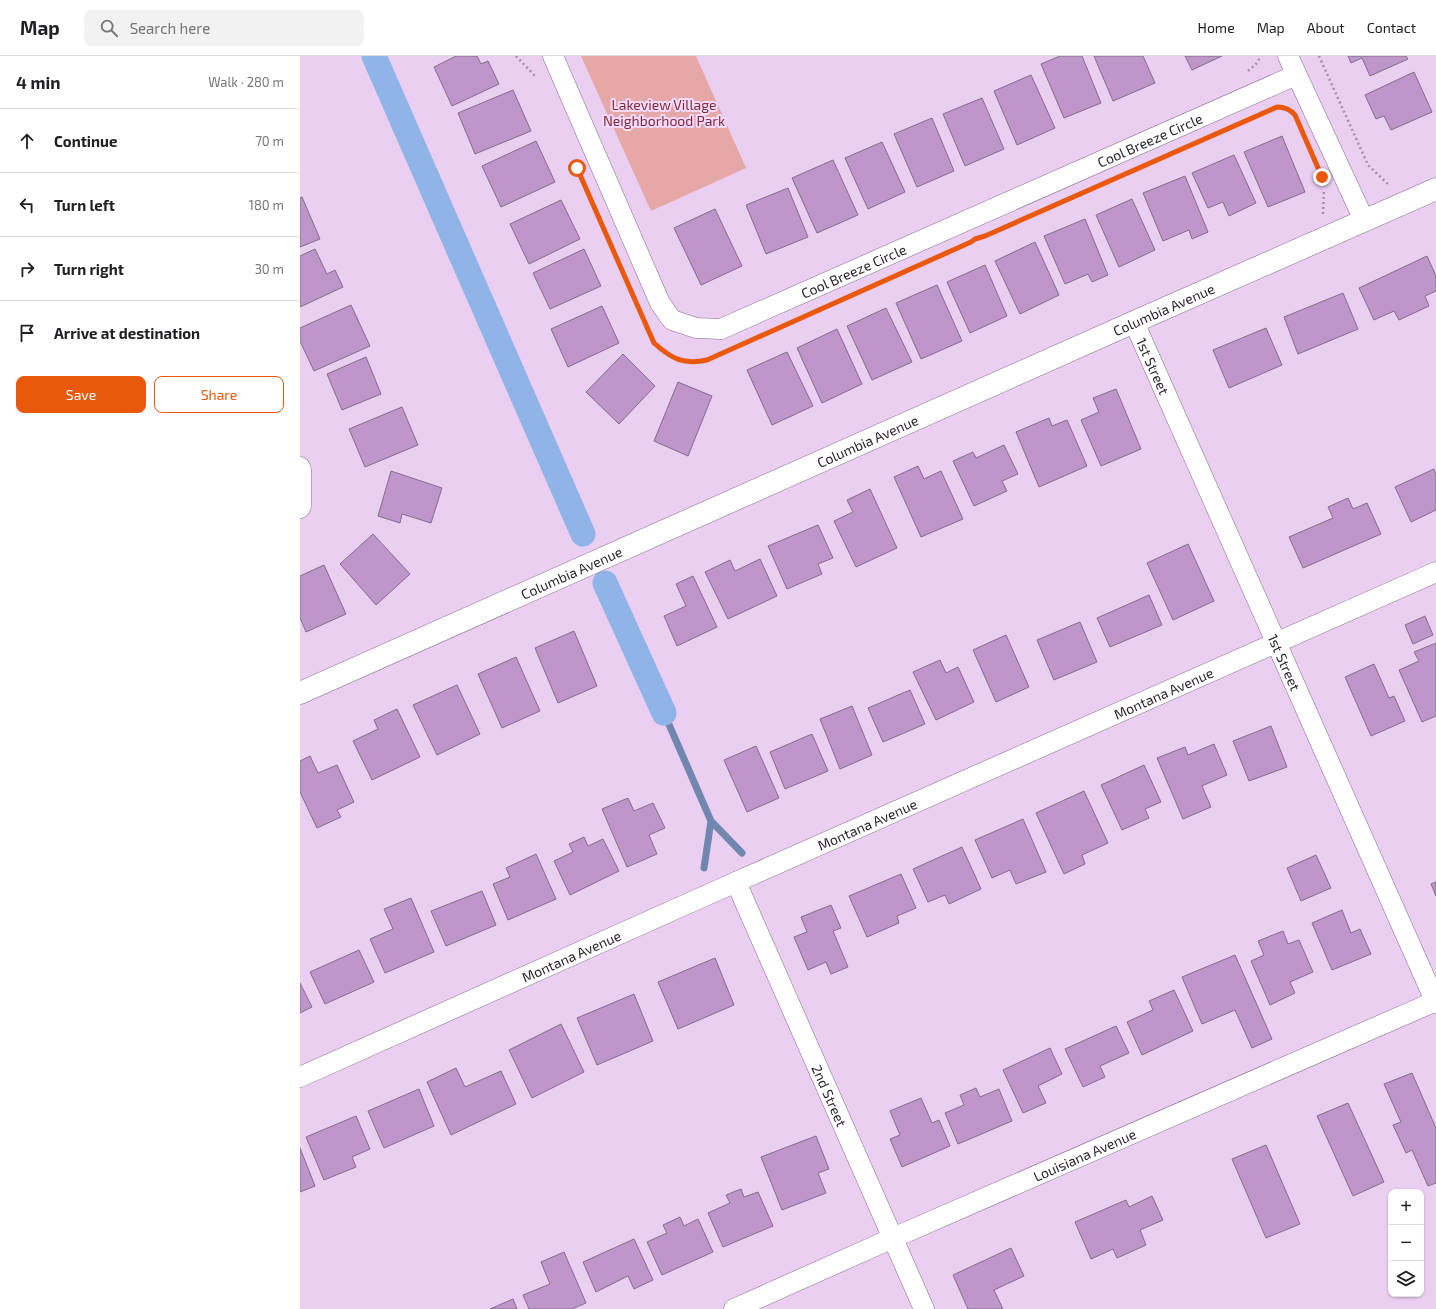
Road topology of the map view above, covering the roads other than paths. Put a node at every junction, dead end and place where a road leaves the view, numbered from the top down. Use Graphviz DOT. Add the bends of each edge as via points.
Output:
graph roads {
  1 [pos="553,56"];
  2 [pos="1288,56"];
  3 [pos="1296,75"];
  4 [pos="1436,189"];
  5 [pos="1364,220"];
  6 [pos="1134,322"];
  7 [pos="300,467"];
  8 [pos="300,508"];
  9 [pos="1436,572"];
  10 [pos="1277,642"];
  11 [pos="300,693"];
  12 [pos="736,882"];
  13 [pos="1436,1002"];
  14 [pos="300,1077"];
  15 [pos="893,1238"];
  16 [pos="734,1309"];
  17 [pos="924,1309"];
  1 -- 3 [label="street, Cool Breeze Circle" via="660,303 672,320 696,328 721,330"];
  2 -- 3 [label="street"];
  3 -- 5 [label="street"];
  4 -- 5 [label="street, Columbia Avenue"];
  5 -- 6 [label="street, Columbia Avenue"];
  6 -- 10 [label="street, 1st Street"];
  6 -- 11 [label="street, Columbia Avenue"];
  7 -- 8 [label="street"];
  9 -- 10 [label="street, Montana Avenue"];
  10 -- 12 [label="street, Montana Avenue"];
  10 -- 13 [label="street, 1st Street"];
  12 -- 14 [label="street, Montana Avenue"];
  12 -- 15 [label="street, 2nd Street"];
  13 -- 15 [label="street, Louisiana Avenue"];
  15 -- 16 [label="street, Louisiana Avenue"];
  15 -- 17 [label="street, 2nd Street"];
}
